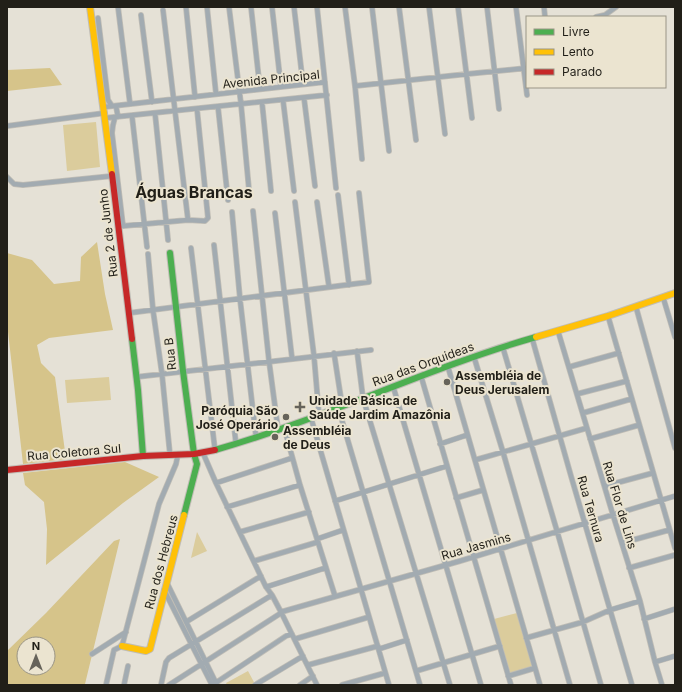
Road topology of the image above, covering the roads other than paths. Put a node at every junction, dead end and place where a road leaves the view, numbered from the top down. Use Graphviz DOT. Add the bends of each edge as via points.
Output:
graph roads {
  1 [pos="90,7"];
  2 [pos="118,7"];
  3 [pos="186,7"];
  4 [pos="207,7"];
  5 [pos="229,7"];
  6 [pos="251,7"];
  7 [pos="272,7"];
  8 [pos="294,7"];
  9 [pos="317,7"];
  10 [pos="345,7"];
  11 [pos="372,7"];
  12 [pos="400,7"];
  13 [pos="429,7"];
  14 [pos="458,7"];
  15 [pos="487,7"];
  16 [pos="516,7"];
  17 [pos="616,7"];
  18 [pos="163,10"];
  19 [pos="141,14"];
  20 [pos="600,16"];
  21 [pos="98,18"];
  22 [pos="525,69"];
  23 [pos="495,71"];
  24 [pos="467,74"];
  25 [pos="438,77"];
  26 [pos="409,80"];
  27 [pos="325,82"];
  28 [pos="526,82"];
  29 [pos="303,84"];
  30 [pos="381,84"];
  31 [pos="355,86"];
  32 [pos="281,87"];
  33 [pos="526,88"];
  34 [pos="260,89"];
  35 [pos="240,92"];
  36 [pos="216,94"];
  37 [pos="327,95"];
  38 [pos="527,96"];
  39 [pos="195,97"];
  40 [pos="304,98"];
  41 [pos="173,99"];
  42 [pos="283,100"];
  43 [pos="152,102"];
  44 [pos="262,102"];
  45 [pos="130,104"];
  46 [pos="241,104"];
  47 [pos="114,106"];
  48 [pos="218,107"];
  49 [pos="196,109"];
  50 [pos="499,109"];
  51 [pos="174,111"];
  52 [pos="105,113"];
  53 [pos="155,113"];
  54 [pos="132,116"];
  55 [pos="116,117"];
  56 [pos="472,118"];
  57 [pos="7,126"];
  58 [pos="445,134"];
  59 [pos="416,140"];
  60 [pos="389,151"];
  61 [pos="362,159"];
  62 [pos="112,176"];
  63 [pos="7,177"];
  64 [pos="315,186"];
  65 [pos="336,188"];
  66 [pos="249,190"];
  67 [pos="271,191"];
  68 [pos="294,191"];
  69 [pos="359,193"];
  70 [pos="338,195"];
  71 [pos="228,200"];
  72 [pos="295,202"];
  73 [pos="316,202"];
  74 [pos="253,211"];
  75 [pos="232,212"];
  76 [pos="275,213"];
  77 [pos="188,220"];
  78 [pos="167,222"];
  79 [pos="145,225"];
  80 [pos="168,240"];
  81 [pos="214,245"];
  82 [pos="147,247"];
  83 [pos="191,248"];
  84 [pos="170,253"];
  85 [pos="148,254"];
  86 [pos="349,285"];
  87 [pos="329,287"];
  88 [pos="306,290"];
  89 [pos="284,293"];
  90 [pos="675,293"];
  91 [pos="263,296"];
  92 [pos="663,297"];
  93 [pos="240,299"];
  94 [pos="220,301"];
  95 [pos="198,304"];
  96 [pos="176,307"];
  97 [pos="636,307"];
  98 [pos="153,310"];
  99 [pos="129,313"];
  100 [pos="608,316"];
  101 [pos="558,331"];
  102 [pos="675,337"];
  103 [pos="532,338"];
  104 [pos="503,348"];
  105 [pos="371,350"];
  106 [pos="357,351"];
  107 [pos="619,353"];
  108 [pos="334,354"];
  109 [pos="314,356"];
  110 [pos="474,357"];
  111 [pos="292,358"];
  112 [pos="269,361"];
  113 [pos="247,364"];
  114 [pos="226,366"];
  115 [pos="448,366"];
  116 [pos="569,367"];
  117 [pos="206,369"];
  118 [pos="183,371"];
  119 [pos="162,374"];
  120 [pos="421,376"];
  121 [pos="136,377"];
  122 [pos="627,381"];
  123 [pos="393,386"];
  124 [pos="577,394"];
  125 [pos="363,398"];
  126 [pos="631,399"];
  127 [pos="340,406"];
  128 [pos="583,413"];
  129 [pos="319,415"];
  130 [pos="311,418"];
  131 [pos="639,425"];
  132 [pos="281,428"];
  133 [pos="587,428"];
  134 [pos="467,435"];
  135 [pos="559,436"];
  136 [pos="256,437"];
  137 [pos="590,439"];
  138 [pos="236,444"];
  139 [pos="440,444"];
  140 [pos="531,444"];
  141 [pos="675,448"];
  142 [pos="215,450"];
  143 [pos="503,452"];
  144 [pos="203,453"];
  145 [pos="178,454"];
  146 [pos="194,454"];
  147 [pos="170,455"];
  148 [pos="143,456"];
  149 [pos="292,458"];
  150 [pos="475,460"];
  151 [pos="447,466"];
  152 [pos="7,470"];
  153 [pos="653,473"];
  154 [pos="419,475"];
  155 [pos="216,483"];
  156 [pos="390,484"];
  157 [pos="300,485"];
  158 [pos="605,486"];
  159 [pos="482,490"];
  160 [pos="363,492"];
  161 [pos="675,496"];
  162 [pos="456,498"];
  163 [pos="661,500"];
  164 [pos="335,501"];
  165 [pos="228,507"];
  166 [pos="309,512"];
  167 [pos="613,515"];
  168 [pos="585,522"];
  169 [pos="343,530"];
  170 [pos="669,530"];
  171 [pos="557,531"];
  172 [pos="240,532"];
  173 [pos="317,540"];
  174 [pos="528,540"];
  175 [pos="622,543"];
  176 [pos="675,548"];
  177 [pos="500,549"];
  178 [pos="675,555"];
  179 [pos="473,557"];
  180 [pos="254,561"];
  181 [pos="445,565"];
  182 [pos="325,568"];
  183 [pos="629,568"];
  184 [pos="417,573"];
  185 [pos="261,576"];
  186 [pos="390,580"];
  187 [pos="167,584"];
  188 [pos="266,587"];
  189 [pos="361,588"];
  190 [pos="164,590"];
  191 [pos="272,595"];
  192 [pos="334,596"];
  193 [pos="640,601"];
  194 [pos="675,609"];
  195 [pos="610,610"];
  196 [pos="281,612"];
  197 [pos="369,617"];
  198 [pos="644,618"];
  199 [pos="186,622"];
  200 [pos="583,622"];
  201 [pos="554,630"];
  202 [pos="126,632"];
  203 [pos="292,634"];
  204 [pos="526,638"];
  205 [pos="295,639"];
  206 [pos="407,640"];
  207 [pos="194,643"];
  208 [pos="122,646"];
  209 [pos="500,646"];
  210 [pos="378,647"];
  211 [pos="92,654"];
  212 [pos="472,654"];
  213 [pos="303,656"];
  214 [pos="675,656"];
  215 [pos="444,662"];
  216 [pos="655,662"];
  217 [pos="204,663"];
  218 [pos="308,665"];
  219 [pos="128,666"];
  220 [pos="535,668"];
  221 [pos="416,671"];
  222 [pos="385,673"];
  223 [pos="313,676"];
  224 [pos="508,676"];
  225 [pos="214,684"];
  226 [pos="106,685"];
  227 [pos="124,685"];
  228 [pos="162,685"];
  229 [pos="169,685"];
  230 [pos="255,685"];
  231 [pos="300,685"];
  232 [pos="317,685"];
  233 [pos="342,685"];
  234 [pos="389,685"];
  235 [pos="420,685"];
  236 [pos="450,685"];
  237 [pos="481,685"];
  238 [pos="511,685"];
  239 [pos="540,685"];
  240 [pos="570,685"];
  241 [pos="601,685"];
  242 [pos="632,685"];
  243 [pos="662,685"];
  1 -- 52 [label="street, Rua 2 de Junho"];
  2 -- 45 [label="street"];
  3 -- 39 [label="street"];
  4 -- 36 [label="street"];
  5 -- 35 [label="street"];
  6 -- 34 [label="street"];
  7 -- 32 [label="street"];
  8 -- 29 [label="street"];
  9 -- 27 [label="street"];
  10 -- 31 [label="street"];
  11 -- 30 [label="street"];
  12 -- 26 [label="street"];
  13 -- 25 [label="street"];
  14 -- 24 [label="street"];
  15 -- 23 [label="street"];
  16 -- 22 [label="street"];
  17 -- 20 [label="street"];
  18 -- 41 [label="street"];
  19 -- 43 [label="street"];
  21 -- 47 [label="street" via="108,100"];
  22 -- 23 [label="street"];
  22 -- 28 [label="street"];
  23 -- 24 [label="street"];
  23 -- 50 [label="street"];
  24 -- 25 [label="street"];
  24 -- 56 [label="street"];
  25 -- 26 [label="street"];
  25 -- 58 [label="street"];
  26 -- 30 [label="street"];
  26 -- 59 [label="street"];
  27 -- 29 [label="street, Avenida Principal"];
  27 -- 37 [label="street, Avenida Principal"];
  29 -- 32 [label="street, Avenida Principal"];
  30 -- 31 [label="street"];
  30 -- 60 [label="street"];
  31 -- 61 [label="street"];
  32 -- 34 [label="street, Avenida Principal"];
  33 -- 38 [label="street"];
  34 -- 35 [label="street, Avenida Principal"];
  35 -- 36 [label="street, Avenida Principal"];
  35 -- 46 [label="street"];
  36 -- 39 [label="street, Avenida Principal"];
  37 -- 40 [label="street, Avenida Principal"];
  37 -- 65 [label="street"];
  39 -- 41 [label="street, Avenida Principal"];
  40 -- 42 [label="street, Avenida Principal"];
  40 -- 64 [label="street"];
  41 -- 43 [label="street, Avenida Principal"];
  41 -- 51 [label="street"];
  42 -- 44 [label="street, Avenida Principal"];
  42 -- 68 [label="street"];
  43 -- 45 [label="street, Avenida Principal"];
  44 -- 46 [label="street, Avenida Principal"];
  44 -- 67 [label="street"];
  45 -- 47 [label="street, Avenida Principal"];
  46 -- 48 [label="street, Avenida Principal"];
  46 -- 66 [label="street"];
  47 -- 52 [label="street, Avenida Principal"];
  47 -- 55 [label="street"];
  48 -- 49 [label="street, Avenida Principal"];
  48 -- 71 [label="street"];
  49 -- 51 [label="street, Avenida Principal"];
  49 -- 77 [label="street" via="208,218"];
  51 -- 53 [label="street, Avenida Principal"];
  51 -- 77 [label="street"];
  52 -- 55 [label="street, Avenida Principal"];
  52 -- 57 [label="street"];
  52 -- 62 [label="street, Rua 2 de Junho"];
  53 -- 54 [label="street, Avenida Principal"];
  53 -- 78 [label="street"];
  54 -- 55 [label="street, Avenida Principal"];
  54 -- 79 [label="street"];
  55 -- 79 [label="street" via="112,133 124,226"];
  62 -- 63 [label="street" via="23,186 14,184"];
  62 -- 99 [label="street, Rua 2 de Junho"];
  69 -- 86 [label="street" via="369,282"];
  70 -- 86 [label="street"];
  72 -- 88 [label="street"];
  73 -- 87 [label="street"];
  74 -- 91 [label="street"];
  75 -- 93 [label="street"];
  76 -- 89 [label="street"];
  77 -- 78 [label="street"];
  78 -- 79 [label="street"];
  78 -- 80 [label="street"];
  79 -- 82 [label="street"];
  81 -- 94 [label="street"];
  83 -- 95 [label="street"];
  84 -- 96 [label="street, Rua B"];
  85 -- 98 [label="street"];
  86 -- 87 [label="street"];
  87 -- 88 [label="street"];
  88 -- 89 [label="street"];
  88 -- 109 [label="street"];
  89 -- 91 [label="street"];
  89 -- 111 [label="street"];
  90 -- 92 [label="street, Rua das Orquideas"];
  91 -- 93 [label="street"];
  91 -- 112 [label="street"];
  92 -- 97 [label="street, Rua das Orquideas"];
  92 -- 102 [label="street"];
  93 -- 94 [label="street"];
  93 -- 113 [label="street"];
  94 -- 95 [label="street"];
  94 -- 114 [label="street"];
  95 -- 96 [label="street"];
  95 -- 117 [label="street"];
  96 -- 98 [label="street"];
  96 -- 118 [label="street, Rua B"];
  97 -- 100 [label="street, Rua das Orquideas"];
  97 -- 141 [label="street"];
  98 -- 99 [label="street"];
  98 -- 119 [label="street"];
  99 -- 121 [label="street, Rua 2 de Junho"];
  100 -- 101 [label="street, Rua das Orquideas"];
  100 -- 107 [label="street"];
  101 -- 103 [label="street, Rua das Orquideas"];
  101 -- 116 [label="street, Rua Flor de Lins"];
  103 -- 104 [label="street, Rua das Orquideas"];
  103 -- 135 [label="street, Rua Ternura"];
  104 -- 110 [label="street, Rua das Orquideas"];
  104 -- 140 [label="street"];
  105 -- 106 [label="street"];
  106 -- 108 [label="street"];
  106 -- 125 [label="street"];
  107 -- 116 [label="street"];
  107 -- 122 [label="street"];
  108 -- 109 [label="street"];
  108 -- 127 [label="street"];
  109 -- 111 [label="street"];
  109 -- 129 [label="street"];
  110 -- 115 [label="street, Rua das Orquideas"];
  110 -- 143 [label="street"];
  111 -- 112 [label="street"];
  112 -- 113 [label="street"];
  112 -- 132 [label="street"];
  113 -- 114 [label="street"];
  113 -- 136 [label="street"];
  114 -- 117 [label="street"];
  114 -- 138 [label="street"];
  115 -- 120 [label="street, Rua das Orquideas"];
  115 -- 134 [label="street"];
  116 -- 124 [label="street, Rua Flor de Lins"];
  117 -- 118 [label="street"];
  117 -- 142 [label="street"];
  118 -- 119 [label="street"];
  118 -- 146 [label="street, Rua B"];
  119 -- 121 [label="street"];
  119 -- 147 [label="street"];
  120 -- 123 [label="street, Rua das Orquideas"];
  120 -- 139 [label="street"];
  121 -- 148 [label="street, Rua 2 de Junho"];
  122 -- 124 [label="street"];
  122 -- 126 [label="street"];
  123 -- 125 [label="street, Rua das Orquideas"];
  123 -- 154 [label="street"];
  124 -- 128 [label="street, Rua Flor de Lins"];
  125 -- 127 [label="street, Rua das Orquideas"];
  125 -- 156 [label="street"];
  126 -- 128 [label="street"];
  126 -- 131 [label="street"];
  127 -- 129 [label="street, Rua das Orquideas"];
  127 -- 160 [label="street"];
  128 -- 133 [label="street, Rua Flor de Lins"];
  129 -- 130 [label="street, Rua das Orquideas"];
  130 -- 132 [label="street, Rua das Orquideas"];
  130 -- 164 [label="street"];
  131 -- 137 [label="street"];
  131 -- 153 [label="street"];
  132 -- 136 [label="street, Rua das Orquideas"];
  132 -- 149 [label="street"];
  133 -- 135 [label="street"];
  133 -- 137 [label="street, Rua Flor de Lins"];
  134 -- 139 [label="street"];
  134 -- 150 [label="street"];
  135 -- 140 [label="street"];
  135 -- 168 [label="street, Rua Ternura"];
  136 -- 138 [label="street, Rua das Orquideas"];
  137 -- 158 [label="street, Rua Flor de Lins"];
  138 -- 142 [label="street, Rua das Orquideas"];
  139 -- 151 [label="street"];
  140 -- 143 [label="street"];
  140 -- 171 [label="street"];
  142 -- 144 [label="street, Rua das Orquideas"];
  143 -- 150 [label="street"];
  143 -- 174 [label="street"];
  144 -- 146 [label="street, Rua das Orquideas"];
  144 -- 155 [label="street"];
  145 -- 146 [label="street, Rua das Orquideas"];
  145 -- 147 [label="street, Rua das Orquideas"];
  145 -- 202 [label="street" via="159,504"];
  146 -- 187 [label="street, Rua dos Hebreus" via="198,464"];
  147 -- 148 [label="street, Rua das Orquideas"];
  148 -- 152 [label="street, Rua Coletora Sul"];
  149 -- 155 [label="street"];
  149 -- 157 [label="street"];
  150 -- 159 [label="street"];
  151 -- 154 [label="street"];
  151 -- 162 [label="street"];
  153 -- 158 [label="street"];
  153 -- 163 [label="street"];
  154 -- 156 [label="street"];
  154 -- 181 [label="street"];
  155 -- 165 [label="street"];
  156 -- 160 [label="street"];
  156 -- 184 [label="street"];
  157 -- 165 [label="street"];
  157 -- 166 [label="street"];
  158 -- 167 [label="street, Rua Flor de Lins"];
  159 -- 162 [label="street"];
  159 -- 177 [label="street"];
  160 -- 164 [label="street"];
  160 -- 186 [label="street"];
  161 -- 163 [label="street, Rua Jasmins"];
  162 -- 179 [label="street"];
  163 -- 167 [label="street, Rua Jasmins"];
  163 -- 170 [label="street"];
  164 -- 169 [label="street"];
  165 -- 172 [label="street"];
  166 -- 172 [label="street"];
  166 -- 173 [label="street"];
  167 -- 168 [label="street, Rua Jasmins"];
  167 -- 175 [label="street, Rua Flor de Lins"];
  168 -- 171 [label="street, Rua Jasmins"];
  168 -- 195 [label="street, Rua Ternura"];
  169 -- 173 [label="street"];
  169 -- 189 [label="street"];
  170 -- 175 [label="street"];
  170 -- 176 [label="street"];
  171 -- 174 [label="street, Rua Jasmins"];
  171 -- 200 [label="street"];
  172 -- 180 [label="street"];
  173 -- 180 [label="street"];
  173 -- 182 [label="street"];
  174 -- 177 [label="street, Rua Jasmins"];
  174 -- 201 [label="street"];
  175 -- 183 [label="street, Rua Flor de Lins"];
  177 -- 179 [label="street, Rua Jasmins"];
  177 -- 204 [label="street"];
  178 -- 183 [label="street"];
  179 -- 181 [label="street, Rua Jasmins"];
  179 -- 209 [label="street"];
  180 -- 185 [label="street"];
  181 -- 184 [label="street, Rua Jasmins"];
  181 -- 212 [label="street"];
  182 -- 188 [label="street"];
  182 -- 192 [label="street"];
  183 -- 193 [label="street, Rua Flor de Lins"];
  184 -- 186 [label="street, Rua Jasmins"];
  184 -- 215 [label="street"];
  185 -- 188 [label="street"];
  185 -- 199 [label="street"];
  186 -- 189 [label="street, Rua Jasmins"];
  186 -- 206 [label="street"];
  187 -- 190 [label="street, Rua dos Hebreus"];
  187 -- 199 [label="street"];
  188 -- 191 [label="street"];
  189 -- 192 [label="street, Rua Jasmins"];
  189 -- 197 [label="street"];
  190 -- 207 [label="street"];
  190 -- 208 [label="street, Rua dos Hebreus" via="150,650 146,652"];
  191 -- 196 [label="street"];
  191 -- 207 [label="street"];
  192 -- 196 [label="street, Rua Jasmins"];
  193 -- 195 [label="street"];
  193 -- 198 [label="street, Rua Flor de Lins"];
  194 -- 198 [label="street"];
  195 -- 200 [label="street"];
  195 -- 242 [label="street, Rua Ternura"];
  196 -- 203 [label="street"];
  196 -- 217 [label="street, Rua Jasmins"];
  197 -- 205 [label="street"];
  197 -- 210 [label="street"];
  198 -- 216 [label="street, Rua Flor de Lins"];
  199 -- 207 [label="street"];
  200 -- 201 [label="street"];
  200 -- 241 [label="street"];
  201 -- 204 [label="street"];
  201 -- 240 [label="street"];
  202 -- 208 [label="street"];
  202 -- 211 [label="street"];
  203 -- 205 [label="street"];
  203 -- 225 [label="street"];
  204 -- 220 [label="street"];
  205 -- 213 [label="street"];
  206 -- 210 [label="street"];
  206 -- 221 [label="street"];
  207 -- 217 [label="street"];
  207 -- 228 [label="street" via="169,658"];
  208 -- 226 [label="street" via="114,650"];
  209 -- 212 [label="street"];
  209 -- 224 [label="street"];
  210 -- 218 [label="street"];
  210 -- 222 [label="street"];
  212 -- 215 [label="street"];
  212 -- 237 [label="street"];
  213 -- 218 [label="street"];
  213 -- 230 [label="street"];
  214 -- 216 [label="street"];
  215 -- 221 [label="street"];
  215 -- 236 [label="street"];
  216 -- 243 [label="street, Rua Flor de Lins"];
  217 -- 225 [label="street"];
  217 -- 229 [label="street, Rua Jasmins"];
  218 -- 223 [label="street"];
  219 -- 227 [label="street"];
  220 -- 224 [label="street"];
  220 -- 239 [label="street"];
  221 -- 235 [label="street"];
  222 -- 233 [label="street"];
  222 -- 234 [label="street"];
  223 -- 231 [label="street"];
  223 -- 232 [label="street"];
  224 -- 238 [label="street"];
}
